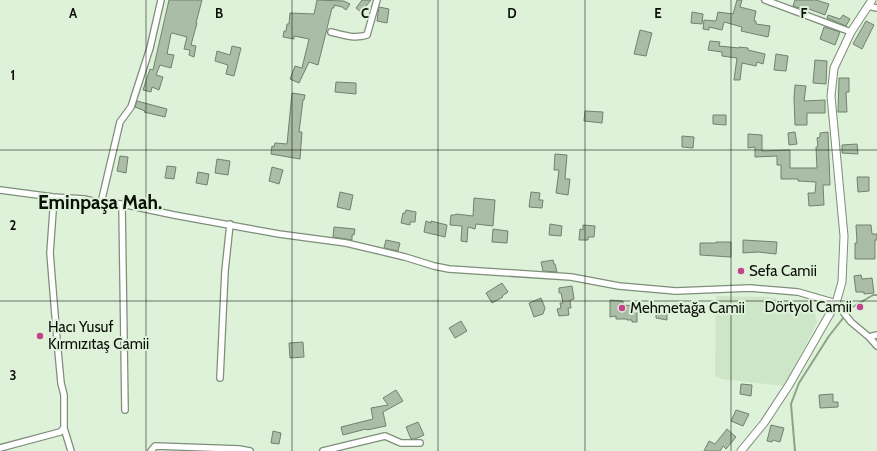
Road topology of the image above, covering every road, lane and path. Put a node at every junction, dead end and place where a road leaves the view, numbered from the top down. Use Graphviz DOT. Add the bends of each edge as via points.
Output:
graph roads {
  1 [pos="161,0"];
  2 [pos="377,0"];
  3 [pos="765,0"];
  4 [pos="870,3"];
  5 [pos="877,8"];
  6 [pos="331,32"];
  7 [pos="852,32"];
  8 [pos="0,190"];
  9 [pos="53,197"];
  10 [pos="101,202"];
  11 [pos="122,204"];
  12 [pos="230,224"];
  13 [pos="838,306"];
  14 [pos="877,335"];
  15 [pos="869,337"];
  16 [pos="877,346"];
  17 [pos="220,378"];
  18 [pos="125,410"];
  19 [pos="64,428"];
  20 [pos="420,444"];
  21 [pos="0,448"];
  22 [pos="71,451"];
  23 [pos="151,451"];
  24 [pos="249,451"];
  25 [pos="323,451"];
  26 [pos="741,451"];
  1 -- 10 [label="street" via="150,48 131,107 120,122"];
  2 -- 6 [label="street" via="367,35 346,36"];
  3 -- 7 [label="street"];
  4 -- 5 [label="street"];
  4 -- 7 [label="street"];
  7 -- 13 [label="street" via="834,68 832,96 844,236"];
  8 -- 9 [label="street"];
  9 -- 10 [label="street"];
  9 -- 19 [label="street" via="50,253 64,395"];
  10 -- 11 [label="street"];
  11 -- 12 [label="street"];
  11 -- 18 [label="street"];
  12 -- 13 [label="street" via="346,243 449,269 570,277 619,286 676,291 750,288 798,292"];
  12 -- 17 [label="street" via="225,270"];
  13 -- 15 [label="street" via="850,322"];
  13 -- 26 [label="street" via="764,423"];
  14 -- 15 [label="street"];
  15 -- 16 [label="street"];
  19 -- 21 [label="street" via="60,432"];
  19 -- 22 [label="street"];
  20 -- 25 [label="street" via="401,443 385,436"];
  23 -- 24 [label="street" via="155,446"];
}
